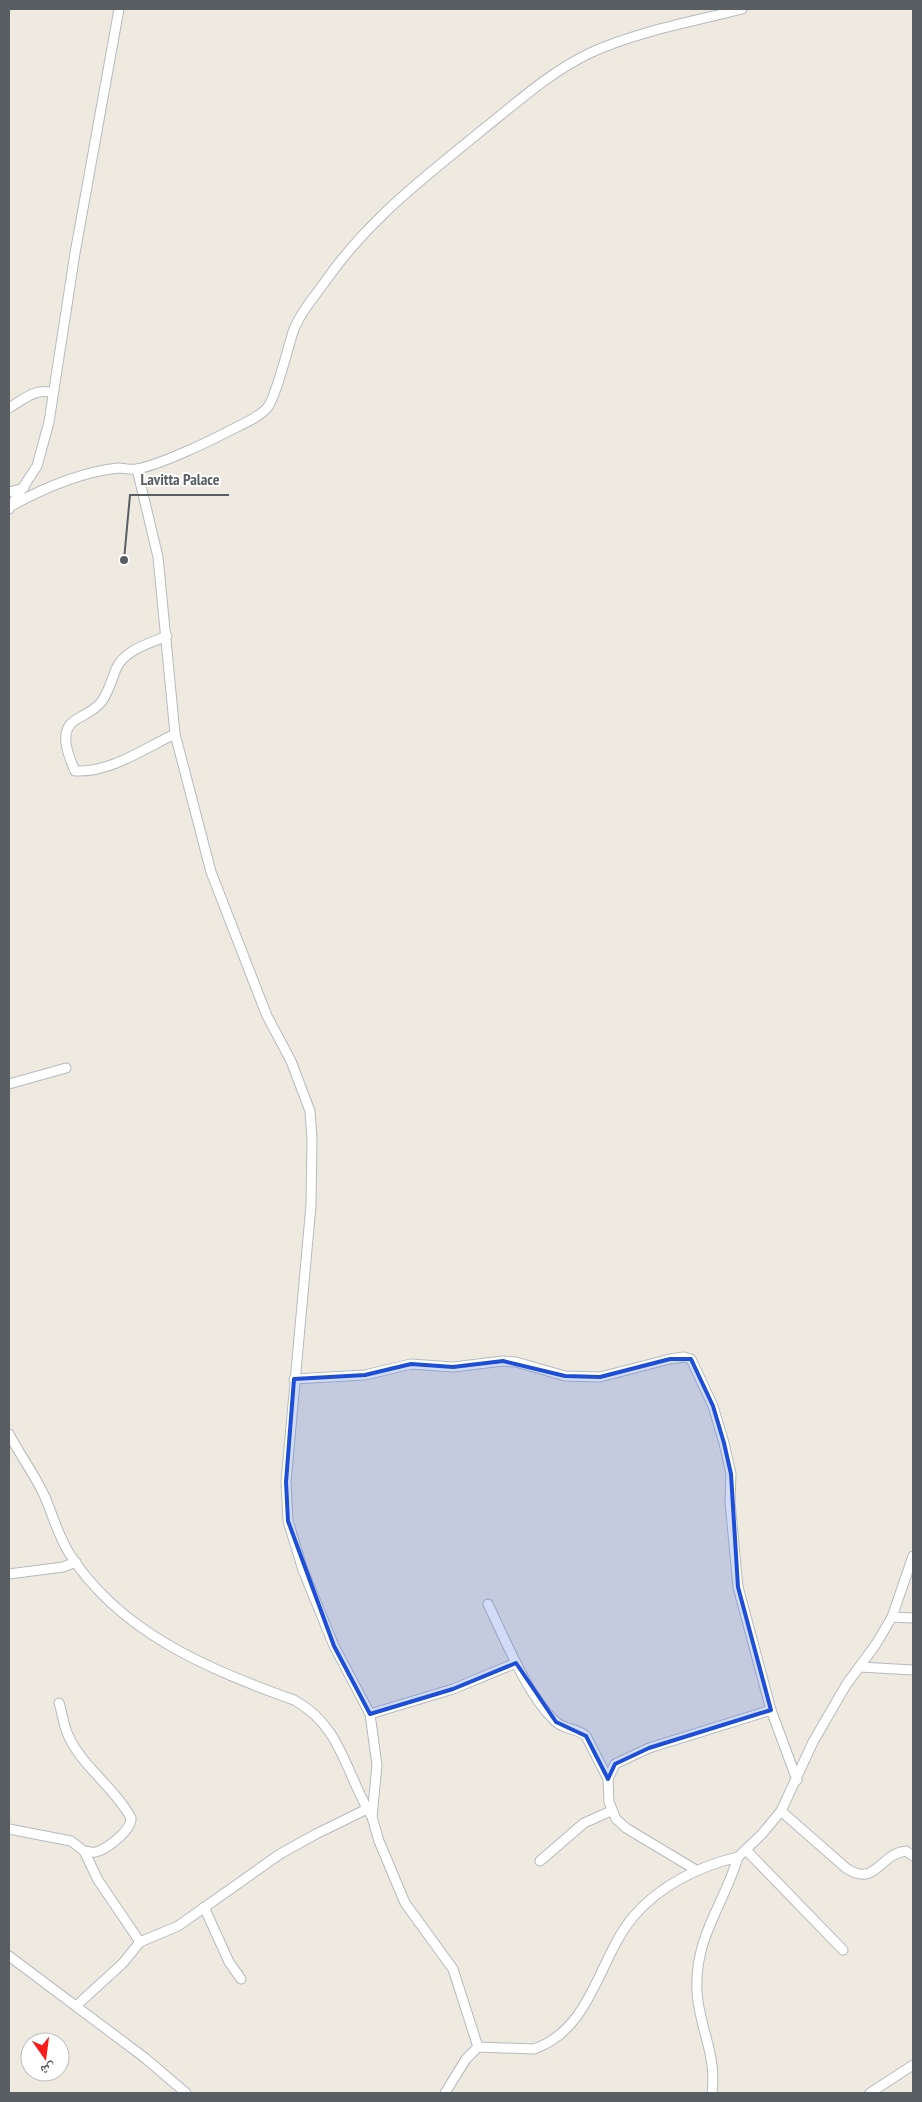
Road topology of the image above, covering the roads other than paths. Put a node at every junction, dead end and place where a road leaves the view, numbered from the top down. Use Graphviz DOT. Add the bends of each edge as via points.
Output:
graph roads {
  1 [pos="119,9"];
  2 [pos="741,9"];
  3 [pos="53,394"];
  4 [pos="9,408"];
  5 [pos="137,469"];
  6 [pos="24,488"];
  7 [pos="9,492"];
  8 [pos="11,507"];
  9 [pos="167,636"];
  10 [pos="176,734"];
  11 [pos="66,1068"];
  12 [pos="9,1084"];
  13 [pos="294,1379"];
  14 [pos="9,1434"];
  15 [pos="913,1556"];
  16 [pos="76,1562"];
  17 [pos="9,1574"];
  18 [pos="488,1604"];
  19 [pos="892,1617"];
  20 [pos="913,1618"];
  21 [pos="516,1663"];
  22 [pos="860,1667"];
  23 [pos="913,1670"];
  24 [pos="59,1703"];
  25 [pos="771,1710"];
  26 [pos="370,1714"];
  27 [pos="608,1779"];
  28 [pos="797,1780"];
  29 [pos="611,1811"];
  30 [pos="781,1811"];
  31 [pos="369,1813"];
  32 [pos="9,1829"];
  33 [pos="746,1850"];
  34 [pos="84,1851"];
  35 [pos="913,1856"];
  36 [pos="738,1857"];
  37 [pos="540,1862"];
  38 [pos="696,1870"];
  39 [pos="204,1906"];
  40 [pos="140,1942"];
  41 [pos="843,1950"];
  42 [pos="9,1956"];
  43 [pos="241,1980"];
  44 [pos="76,2006"];
  45 [pos="478,2048"];
  46 [pos="913,2065"];
  47 [pos="886,2089"];
  48 [pos="186,2093"];
  49 [pos="445,2093"];
  50 [pos="712,2093"];
  51 [pos="870,2093"];
  1 -- 3 [label="street"];
  2 -- 5 [label="street" via="668,28 589,54 513,106 426,174 344,255 296,326 274,396 267,408 211,441"];
  3 -- 4 [label="street" via="46,391 34,393"];
  3 -- 6 [label="street" via="37,466"];
  5 -- 8 [label="street" via="117,468 76,478 34,493"];
  5 -- 9 [label="street" via="158,557"];
  6 -- 7 [label="street"];
  6 -- 8 [label="street"];
  9 -- 10 [label="street"];
  9 -- 10 [label="street" via="134,650 123,659 103,699 95,709 72,722 65,737 75,771 84,772 122,760"];
  10 -- 13 [label="street" via="211,872 267,1016 291,1061 310,1111 311,1205"];
  11 -- 12 [label="street"];
  13 -- 25 [label="street" via="365,1375 410,1364 453,1367 503,1361 565,1376 583,1377 670,1359 691,1359 713,1406 724,1443 731,1474 730,1502 738,1587"];
  13 -- 26 [label="street" via="286,1482 288,1521 303,1570 334,1646"];
  14 -- 16 [label="street" via="44,1496 61,1539"];
  15 -- 19 [label="street"];
  16 -- 17 [label="street" via="63,1567"];
  16 -- 31 [label="street" via="97,1590 135,1625 192,1659 310,1708 330,1730"];
  18 -- 21 [label="street"];
  19 -- 20 [label="street"];
  19 -- 22 [label="street"];
  21 -- 26 [label="street" via="452,1689"];
  21 -- 27 [label="street" via="544,1710 563,1728 586,1736"];
  22 -- 23 [label="street"];
  22 -- 28 [label="street" via="813,1742"];
  24 -- 34 [label="street" via="66,1731 131,1818 129,1829 118,1838 96,1852"];
  25 -- 27 [label="street" via="635,1754 615,1764"];
  25 -- 28 [label="street"];
  26 -- 31 [label="street" via="377,1765"];
  27 -- 29 [label="street"];
  28 -- 30 [label="street"];
  29 -- 37 [label="street" via="584,1823"];
  29 -- 38 [label="street" via="626,1828"];
  30 -- 33 [label="street"];
  30 -- 35 [label="street" via="858,1875 870,1874 896,1854 906,1851"];
  31 -- 39 [label="street" via="316,1834 280,1854"];
  31 -- 45 [label="street" via="384,1858 405,1903 453,1968"];
  32 -- 34 [label="street" via="71,1841"];
  33 -- 36 [label="street"];
  33 -- 41 [label="street"];
  34 -- 40 [label="street" via="98,1880"];
  36 -- 38 [label="street"];
  36 -- 50 [label="street" via="713,1912 698,1963 699,2004 713,2058"];
  38 -- 45 [label="street" via="670,1886 632,1918 596,1986 566,2028 534,2049"];
  39 -- 40 [label="street" via="178,1926"];
  39 -- 43 [label="street" via="229,1962"];
  40 -- 44 [label="street" via="123,1963"];
  42 -- 44 [label="street"];
  44 -- 48 [label="street"];
  45 -- 49 [label="street" via="466,2059"];
  46 -- 47 [label="street"];
  47 -- 51 [label="street"];
}
